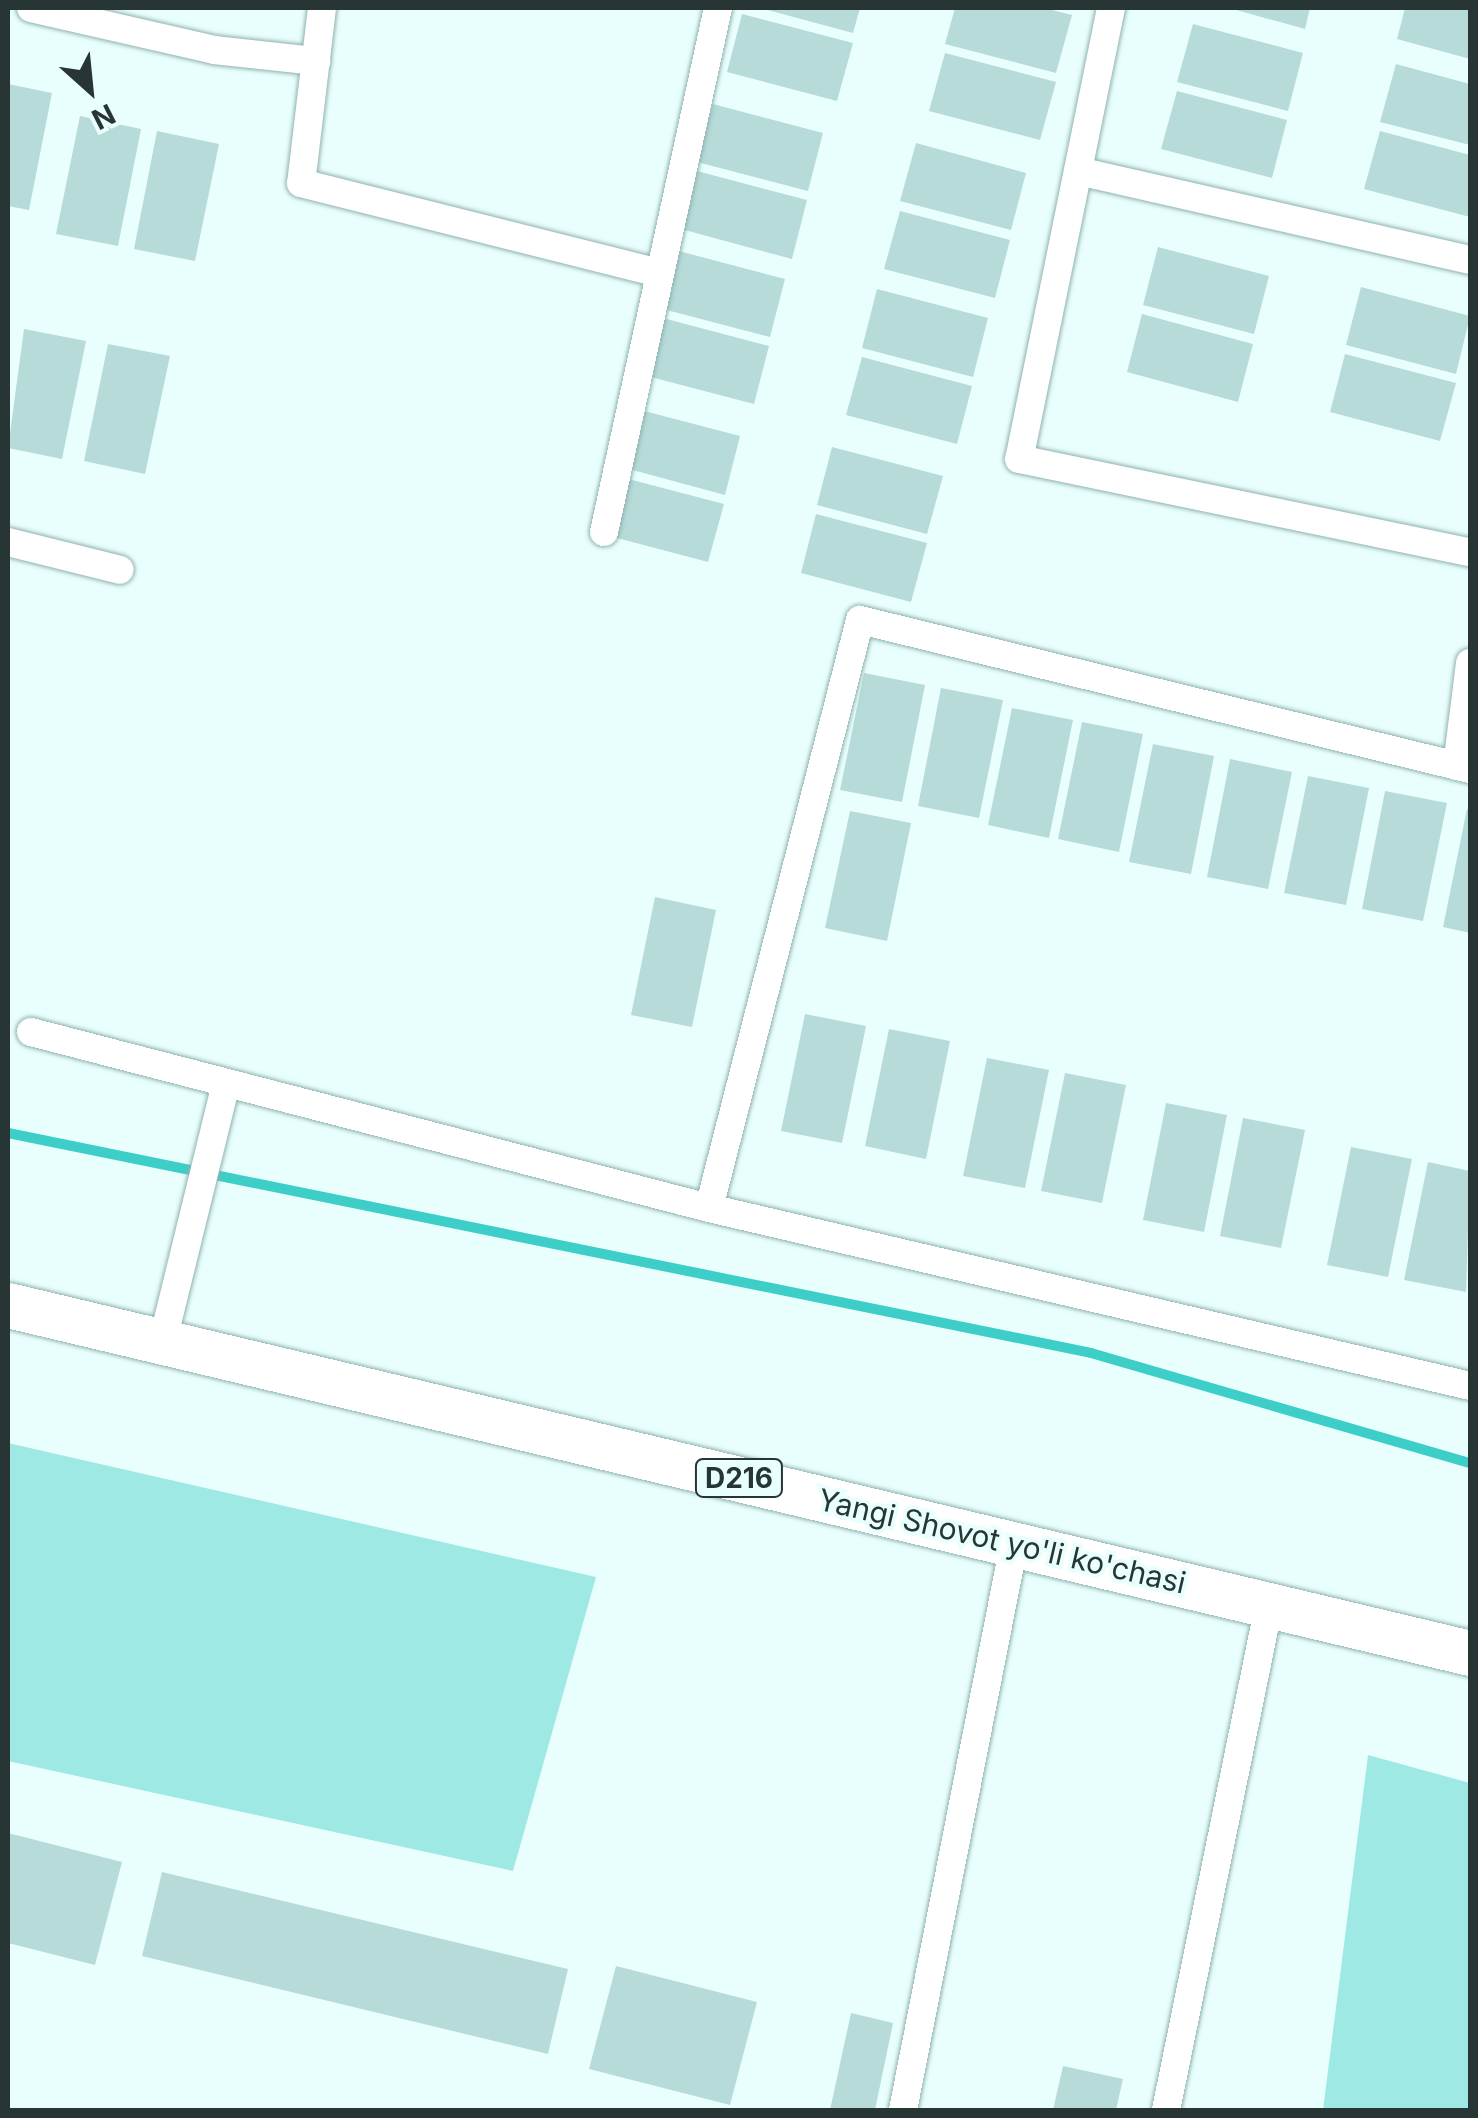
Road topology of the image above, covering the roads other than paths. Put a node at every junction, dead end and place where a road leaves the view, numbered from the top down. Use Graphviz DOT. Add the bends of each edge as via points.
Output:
graph roads {
  1 [pos="30,8"];
  2 [pos="322,8"];
  3 [pos="718,8"];
  4 [pos="1111,8"];
  5 [pos="316,61"];
  6 [pos="1078,171"];
  7 [pos="1470,260"];
  8 [pos="660,273"];
  9 [pos="604,532"];
  10 [pos="8,542"];
  11 [pos="1470,552"];
  12 [pos="120,570"];
  13 [pos="1470,662"];
  14 [pos="1464,768"];
  15 [pos="31,1032"];
  16 [pos="226,1084"];
  17 [pos="709,1208"];
  18 [pos="8,1305"];
  19 [pos="163,1340"];
  20 [pos="1470,1386"];
  21 [pos="1014,1544"];
  22 [pos="1269,1604"];
  23 [pos="1470,1653"];
  24 [pos="903,2110"];
  25 [pos="1166,2110"];
  1 -- 5 [label="street" via="214,50"];
  2 -- 5 [label="street"];
  3 -- 8 [label="street"];
  4 -- 6 [label="street"];
  5 -- 8 [label="street" via="302,183"];
  6 -- 7 [label="street"];
  6 -- 11 [label="street" via="1019,459"];
  8 -- 9 [label="street"];
  10 -- 12 [label="street"];
  13 -- 14 [label="street"];
  14 -- 17 [label="street" via="860,620"];
  15 -- 16 [label="street"];
  16 -- 17 [label="street"];
  16 -- 19 [label="street"];
  17 -- 20 [label="street"];
  18 -- 19 [label="main road, Yangi Shovot yo'li ko'chasi / D216"];
  19 -- 21 [label="main road, Yangi Shovot yo'li ko'chasi / D216"];
  21 -- 22 [label="main road, Yangi Shovot yo'li ko'chasi / D216"];
  21 -- 24 [label="street"];
  22 -- 23 [label="main road, Yangi Shovot yo'li ko'chasi / D216"];
  22 -- 25 [label="street"];
}
